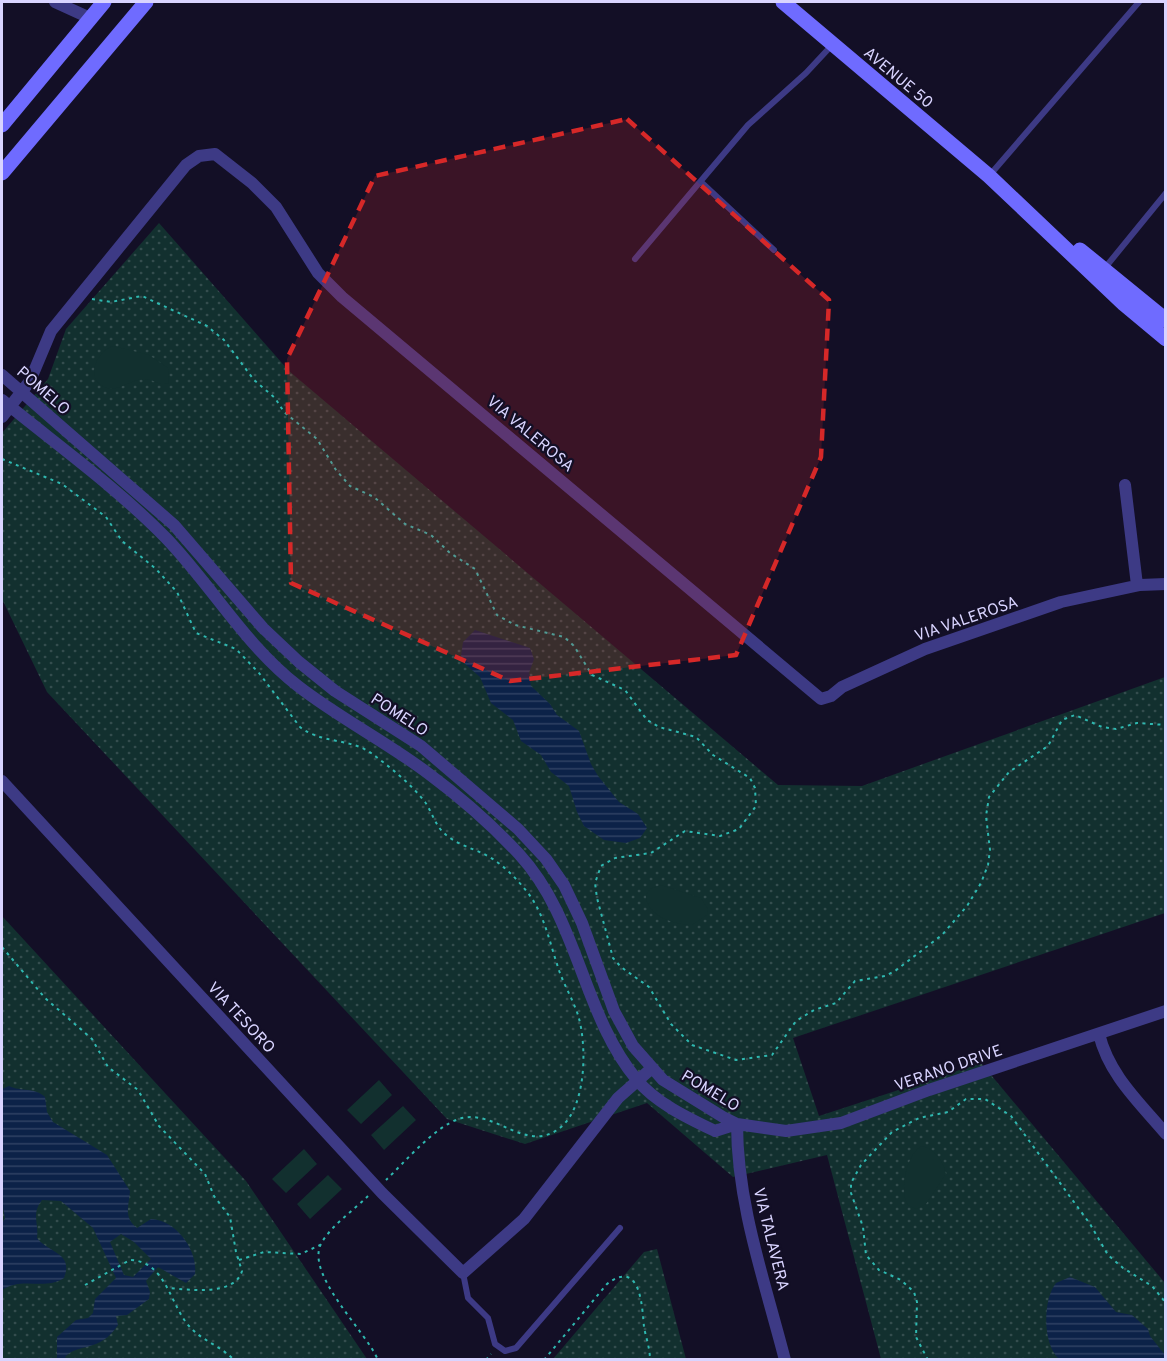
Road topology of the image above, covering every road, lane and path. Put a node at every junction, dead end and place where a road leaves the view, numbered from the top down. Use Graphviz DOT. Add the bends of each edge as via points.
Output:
graph roads {
  1 [pos="55,2"];
  2 [pos="104,2"];
  3 [pos="146,2"];
  4 [pos="783,2"];
  5 [pos="1139,2"];
  6 [pos="90,18"];
  7 [pos="833,44"];
  8 [pos="2,125"];
  9 [pos="2,173"];
  10 [pos="990,178"];
  11 [pos="701,182"];
  12 [pos="1166,193"];
  13 [pos="774,250"];
  14 [pos="634,259"];
  15 [pos="1104,270"];
  16 [pos="82,291"];
  17 [pos="1166,320"];
  18 [pos="1166,339"];
  19 [pos="2,375"];
  20 [pos="22,393"];
  21 [pos="4,408"];
  22 [pos="2,459"];
  23 [pos="1125,485"];
  24 [pos="1166,584"];
  25 [pos="1137,585"];
  26 [pos="1166,725"];
  27 [pos="2,781"];
  28 [pos="2,947"];
  29 [pos="1166,1011"];
  30 [pos="1099,1034"];
  31 [pos="652,1068"];
  32 [pos="638,1081"];
  33 [pos="737,1124"];
  34 [pos="1166,1134"];
  35 [pos="377,1188"];
  36 [pos="620,1228"];
  37 [pos="320,1244"];
  38 [pos="239,1260"];
  39 [pos="463,1273"];
  40 [pos="85,1285"];
  41 [pos="169,1288"];
  42 [pos="1166,1303"];
  43 [pos="234,1359"];
  44 [pos="378,1359"];
  45 [pos="544,1359"];
  46 [pos="650,1359"];
  47 [pos="785,1359"];
  48 [pos="928,1359"];
  1 -- 6 [label="street"];
  2 -- 6 [label="main road"];
  3 -- 9 [label="main road"];
  4 -- 7 [label="main road, AVENUE 50"];
  5 -- 10 [label="lane"];
  6 -- 8 [label="main road"];
  7 -- 10 [label="main road, AVENUE 50"];
  7 -- 11 [label="lane" via="748,125"];
  10 -- 15 [label="main road, AVENUE 50"];
  10 -- 18 [label="main road, AVENUE 50"];
  11 -- 13 [label="lane"];
  11 -- 14 [label="lane"];
  12 -- 15 [label="lane"];
  15 -- 17 [label="main road, AVENUE 50"];
  16 -- 20 [label="street, VIA VALEROSA" via="51,331"];
  16 -- 25 [label="street, VIA VALEROSA" via="186,165 198,156 215,154 276,207 318,273 342,297 821,699 925,649 1061,602"];
  16 -- 26 [label="path" via="104,303 142,296 207,326 224,340 284,411 317,439 350,486 374,497 405,524 431,535 475,569 497,615 515,626 564,637 592,675 625,690 647,720 659,728 696,737 713,755 750,778 756,806 739,829 720,836 685,831 651,853 608,860 596,878 597,898 616,963 649,987 679,1035 704,1050 736,1060 772,1055 801,1017 839,1001 855,981 895,971 942,935 984,878 990,850 986,816 991,792 1009,772 1048,746 1066,717 1075,715 1116,729 1137,723"];
  19 -- 20 [label="street, POMELO"];
  20 -- 21 [label="street, VIA VALEROSA"];
  20 -- 31 [label="street, POMELO" via="174,525 263,628 299,663 421,746 519,829 564,885 614,1011 633,1046"];
  21 -- 32 [label="street, POMELO" via="136,509 168,540 257,648 297,686 429,774 519,854 545,889 567,930 602,1019"];
  22 -- 35 [label="path" via="52,478 88,501 111,522 127,546 177,592 196,633 236,649 300,727 315,737 370,753 418,794 442,832 506,870 540,912 579,1021 583,1076 569,1117 559,1129 536,1137 518,1134 481,1118 460,1118 440,1130"];
  23 -- 25 [label="street"];
  24 -- 25 [label="street, VIA VALEROSA"];
  27 -- 35 [label="street, VIA TESORO"];
  28 -- 38 [label="path" via="45,998 92,1039 108,1067 138,1090 159,1126 205,1174 214,1196 230,1217"];
  29 -- 30 [label="street, VERANO DRIVE"];
  30 -- 33 [label="street, VERANO DRIVE" via="841,1123 786,1131"];
  30 -- 34 [label="street" via="1113,1072"];
  31 -- 32 [label="street"];
  31 -- 33 [label="street, POMELO" via="678,1091"];
  32 -- 33 [label="street, POMELO" via="661,1101 715,1131"];
  32 -- 39 [label="street" via="618,1098 524,1219"];
  33 -- 47 [label="street, VIA TALAVERA" via="744,1205"];
  35 -- 37 [label="path"];
  35 -- 39 [label="street, VIA TESORO"];
  36 -- 39 [label="lane" via="516,1348 505,1351 495,1344 488,1318 468,1298"];
  37 -- 38 [label="path" via="301,1254 264,1252"];
  37 -- 44 [label="path" via="326,1282"];
  38 -- 41 [label="path" via="242,1270 234,1284 203,1290"];
  40 -- 41 [label="path" via="130,1260 145,1263"];
  41 -- 43 [label="path" via="188,1326"];
  42 -- 48 [label="path" via="1152,1286 1108,1255 1011,1116 985,1099 966,1099 948,1112 919,1118 892,1132 861,1165 851,1183 866,1256 879,1270 902,1280 914,1292 916,1337"];
  45 -- 46 [label="path" via="608,1284 623,1277 640,1291"];
}
